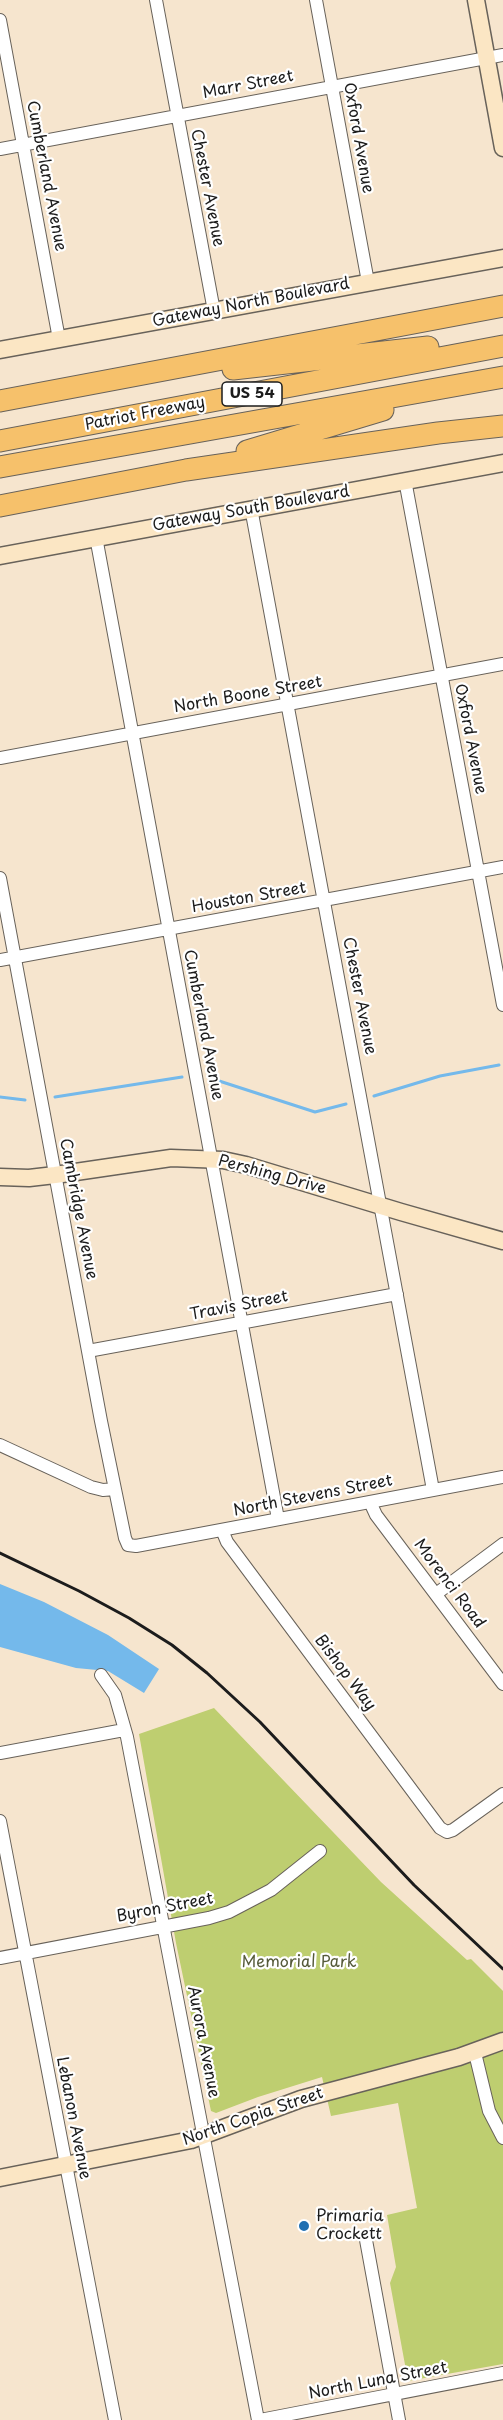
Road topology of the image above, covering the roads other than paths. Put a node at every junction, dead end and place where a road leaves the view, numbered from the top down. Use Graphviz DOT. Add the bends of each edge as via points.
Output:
graph roads {
  1 [pos="156,0"];
  2 [pos="316,0"];
  3 [pos="476,0"];
  4 [pos="0,20"];
  5 [pos="495,56"];
  6 [pos="332,86"];
  7 [pos="177,116"];
  8 [pos="23,145"];
  9 [pos="503,148"];
  10 [pos="0,149"];
  11 [pos="503,258"];
  12 [pos="368,282"];
  13 [pos="497,304"];
  14 [pos="214,311"];
  15 [pos="503,337"];
  16 [pos="59,339"];
  17 [pos="503,346"];
  18 [pos="0,350"];
  19 [pos="150,372"];
  20 [pos="503,376"];
  21 [pos="431,390"];
  22 [pos="0,401"];
  23 [pos="503,412"];
  24 [pos="503,426"];
  25 [pos="0,441"];
  26 [pos="299,453"];
  27 [pos="503,463"];
  28 [pos="0,467"];
  29 [pos="186,471"];
  30 [pos="405,480"];
  31 [pos="0,506"];
  32 [pos="251,508"];
  33 [pos="96,537"];
  34 [pos="0,556"];
  35 [pos="503,664"];
  36 [pos="442,676"];
  37 [pos="287,704"];
  38 [pos="133,733"];
  39 [pos="0,758"];
  40 [pos="503,867"];
  41 [pos="478,872"];
  42 [pos="0,878"];
  43 [pos="324,901"];
  44 [pos="169,929"];
  45 [pos="15,957"];
  46 [pos="0,960"];
  47 [pos="503,1005"];
  48 [pos="212,1159"];
  49 [pos="55,1175"];
  50 [pos="0,1177"];
  51 [pos="381,1206"];
  52 [pos="503,1241"];
  53 [pos="397,1294"];
  54 [pos="242,1322"];
  55 [pos="88,1351"];
  56 [pos="0,1445"];
  57 [pos="503,1477"];
  58 [pos="115,1489"];
  59 [pos="433,1490"];
  60 [pos="370,1502"];
  61 [pos="278,1519"];
  62 [pos="222,1530"];
  63 [pos="503,1544"];
  64 [pos="128,1545"];
  65 [pos="436,1594"];
  66 [pos="101,1675"];
  67 [pos="503,1684"];
  68 [pos="124,1730"];
  69 [pos="0,1753"];
  70 [pos="503,1794"];
  71 [pos="0,1821"];
  72 [pos="320,1851"];
  73 [pos="164,1926"];
  74 [pos="25,1953"];
  75 [pos="0,1958"];
  76 [pos="503,2041"];
  77 [pos="475,2053"];
  78 [pos="204,2137"];
  79 [pos="503,2138"];
  80 [pos="66,2165"];
  81 [pos="0,2178"];
  82 [pos="366,2240"];
  83 [pos="503,2373"];
  84 [pos="394,2395"];
  85 [pos="115,2420"];
  86 [pos="259,2420"];
  87 [pos="399,2420"];
  1 -- 7 [label="street, Chester Avenue"];
  2 -- 6 [label="street, Oxford Avenue"];
  3 -- 5 [label="main road"];
  4 -- 8 [label="street, Cumberland Avenue"];
  5 -- 6 [label="street, Marr Street"];
  5 -- 9 [label="main road"];
  6 -- 7 [label="street, Marr Street"];
  6 -- 12 [label="street, Oxford Avenue"];
  7 -- 8 [label="street, Marr Street"];
  7 -- 14 [label="street, Chester Avenue"];
  8 -- 10 [label="street, Marr Street"];
  8 -- 16 [label="street, Cumberland Avenue"];
  11 -- 12 [label="main road, Gateway North Boulevard"];
  12 -- 14 [label="main road, Gateway North Boulevard"];
  13 -- 19 [label="highway"];
  14 -- 16 [label="main road, Gateway North Boulevard"];
  15 -- 19 [label="highway" via="165,377"];
  16 -- 18 [label="main road, Gateway North Boulevard"];
  17 -- 25 [label="highway, Patriot Freeway / US 54"];
  19 -- 22 [label="highway"];
  20 -- 21 [label="highway, Patriot Freeway / US 54"];
  21 -- 28 [label="highway, Patriot Freeway / US 54"];
  21 -- 29 [label="highway" via="414,400"];
  23 -- 26 [label="highway"];
  24 -- 26 [label="highway"];
  26 -- 29 [label="highway"];
  27 -- 30 [label="main road, Gateway South Boulevard"];
  29 -- 31 [label="highway"];
  30 -- 32 [label="main road, Gateway South Boulevard"];
  30 -- 36 [label="street, Oxford Avenue"];
  32 -- 33 [label="main road, Gateway South Boulevard"];
  32 -- 37 [label="street, Chester Avenue"];
  33 -- 34 [label="main road, Gateway South Boulevard"];
  33 -- 38 [label="street, Cumberland Avenue"];
  35 -- 36 [label="street, North Boone Street"];
  36 -- 37 [label="street, North Boone Street"];
  36 -- 41 [label="street, Oxford Avenue"];
  37 -- 38 [label="street, North Boone Street"];
  37 -- 43 [label="street, Chester Avenue"];
  38 -- 39 [label="street, North Boone Street"];
  38 -- 44 [label="street, Cumberland Avenue"];
  40 -- 41 [label="street, Houston Street"];
  41 -- 43 [label="street, Houston Street"];
  41 -- 47 [label="street, Oxford Avenue"];
  42 -- 45 [label="street, Cambridge Avenue"];
  43 -- 44 [label="street, Houston Street"];
  43 -- 51 [label="street, Chester Avenue"];
  44 -- 45 [label="street, Houston Street"];
  44 -- 48 [label="street, Cumberland Avenue"];
  45 -- 46 [label="street, Houston Street"];
  45 -- 49 [label="street, Cambridge Avenue"];
  48 -- 49 [label="main road, Pershing Drive" via="171,1158"];
  48 -- 51 [label="main road, Pershing Drive" via="246,1164"];
  48 -- 54 [label="street, Cumberland Avenue"];
  49 -- 50 [label="main road, Pershing Drive"];
  49 -- 55 [label="street, Cambridge Avenue"];
  51 -- 52 [label="main road, Pershing Drive"];
  51 -- 53 [label="street, Chester Avenue"];
  53 -- 54 [label="street, Travis Street"];
  53 -- 59 [label="street, Chester Avenue"];
  54 -- 55 [label="street, Travis Street"];
  54 -- 61 [label="street, Cumberland Avenue"];
  55 -- 58 [label="street, Cambridge Avenue"];
  56 -- 58 [label="street" via="91,1487"];
  57 -- 59 [label="street, North Stevens Street"];
  58 -- 64 [label="street, Cambridge Avenue"];
  59 -- 60 [label="street, North Stevens Street"];
  60 -- 61 [label="street, North Stevens Street"];
  60 -- 65 [label="street, Morenci Road"];
  61 -- 62 [label="street, North Stevens Street"];
  62 -- 64 [label="street, North Stevens Street"];
  62 -- 70 [label="street, Bishop Way" via="227,1542 440,1828 453,1830"];
  63 -- 65 [label="street"];
  65 -- 67 [label="street, Morenci Road"];
  66 -- 68 [label="street, Aurora Avenue" via="115,1695"];
  68 -- 69 [label="street"];
  68 -- 73 [label="street, Aurora Avenue"];
  71 -- 74 [label="street, Lebanon Avenue"];
  72 -- 73 [label="street, Byron Street" via="252,1901 209,1918"];
  73 -- 74 [label="street, Byron Street"];
  73 -- 78 [label="street, Aurora Avenue"];
  74 -- 75 [label="street, Byron Street"];
  74 -- 80 [label="street, Lebanon Avenue"];
  76 -- 77 [label="main road, North Copia Street"];
  77 -- 78 [label="main road, North Copia Street" via="301,2099"];
  77 -- 79 [label="street" via="489,2111"];
  78 -- 80 [label="main road, North Copia Street"];
  78 -- 86 [label="street, Aurora Avenue"];
  80 -- 81 [label="main road, North Copia Street"];
  80 -- 85 [label="street, Lebanon Avenue"];
  82 -- 84 [label="street"];
  83 -- 84 [label="street, North Luna Street"];
  84 -- 86 [label="street, North Luna Street"];
  84 -- 87 [label="street"];
}
